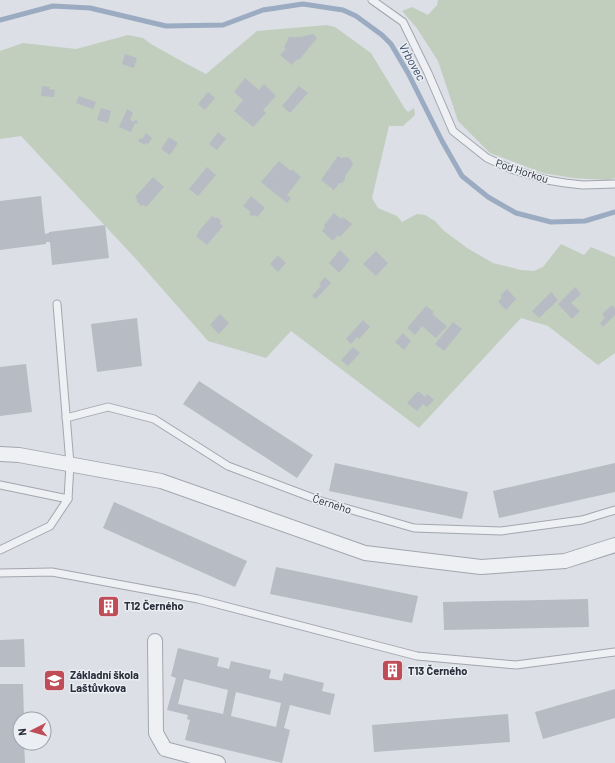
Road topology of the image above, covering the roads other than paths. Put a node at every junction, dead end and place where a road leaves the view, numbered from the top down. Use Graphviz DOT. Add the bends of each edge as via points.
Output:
graph roads {
  1 [pos="372,0"];
  2 [pos="615,184"];
  3 [pos="57,304"];
  4 [pos="66,418"];
  5 [pos="0,454"];
  6 [pos="70,464"];
  7 [pos="0,485"];
  8 [pos="68,499"];
  9 [pos="615,510"];
  10 [pos="615,545"];
  11 [pos="0,550"];
  12 [pos="0,573"];
  13 [pos="155,641"];
  14 [pos="615,652"];
  15 [pos="218,763"];
  1 -- 2 [label="lane, Pod Horkou" via="404,22 454,131 487,158 511,169 547,180 582,185"];
  3 -- 4 [label="lane"];
  4 -- 6 [label="lane"];
  4 -- 9 [label="lane, Černého" via="108,408 154,419 228,466 321,501 414,528 501,531 582,520"];
  5 -- 6 [label="street"];
  6 -- 8 [label="lane"];
  6 -- 10 [label="street" via="161,481 365,553 481,567 566,560"];
  7 -- 8 [label="lane"];
  8 -- 11 [label="lane" via="50,526"];
  12 -- 14 [label="lane" via="52,572 198,599 417,656 516,665"];
  13 -- 15 [label="street" via="156,734 165,749"];
}
